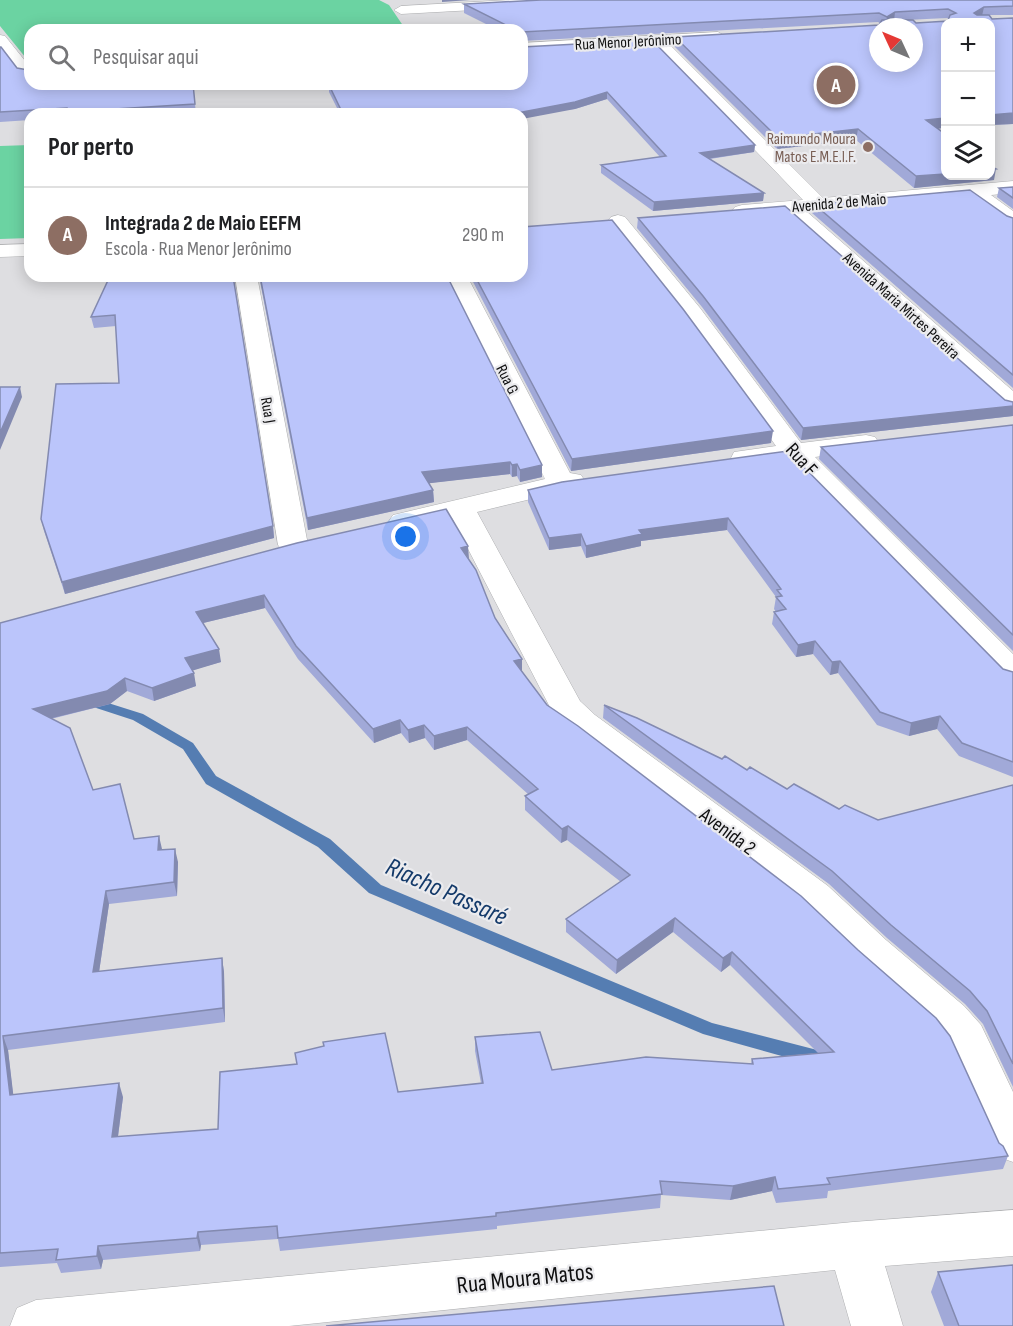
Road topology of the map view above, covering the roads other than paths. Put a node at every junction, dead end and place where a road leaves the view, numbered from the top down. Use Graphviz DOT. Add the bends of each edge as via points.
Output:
graph roads {
  1 [pos="476,0"];
  2 [pos="586,0"];
  3 [pos="395,6"];
  4 [pos="410,23"];
  5 [pos="738,35"];
  6 [pos="0,39"];
  7 [pos="656,39"];
  8 [pos="528,47"];
  9 [pos="24,67"];
  10 [pos="24,73"];
  11 [pos="9,74"];
  12 [pos="1013,188"];
  13 [pos="972,190"];
  14 [pos="817,203"];
  15 [pos="790,207"];
  16 [pos="721,213"];
  17 [pos="1013,220"];
  18 [pos="618,221"];
  19 [pos="24,250"];
  20 [pos="0,251"];
  21 [pos="247,282"];
  22 [pos="459,282"];
  23 [pos="1009,419"];
  24 [pos="894,440"];
  25 [pos="793,451"];
  26 [pos="722,461"];
  27 [pos="594,478"];
  28 [pos="561,483"];
  29 [pos="461,508"];
  30 [pos="382,525"];
  31 [pos="293,545"];
  32 [pos="1013,673"];
  33 [pos="1013,1142"];
  34 [pos="1013,1233"];
  35 [pos="853,1245"];
  36 [pos="36,1326"];
  37 [pos="877,1326"];
  1 -- 3 [label="street"];
  2 -- 3 [label="street"];
  3 -- 4 [label="street"];
  5 -- 7 [label="street, Rua Menor Jerônimo"];
  6 -- 9 [label="street"];
  7 -- 8 [label="street, Rua Menor Jerônimo"];
  7 -- 14 [label="street"];
  10 -- 11 [label="street"];
  12 -- 13 [label="street, Avenida 2 de Maio"];
  13 -- 14 [label="street, Avenida 2 de Maio"];
  13 -- 17 [label="street"];
  14 -- 15 [label="street, Avenida 2 de Maio"];
  15 -- 16 [label="street, Avenida 2 de Maio"];
  15 -- 23 [label="street, Avenida Maria Mirtes Pereira"];
  18 -- 25 [label="street, Rua F" via="692,313"];
  19 -- 20 [label="street"];
  21 -- 31 [label="street, Rua J"];
  22 -- 28 [label="street, Rua G"];
  24 -- 25 [label="street"];
  25 -- 26 [label="street"];
  25 -- 32 [label="street, Rua F"];
  27 -- 28 [label="street"];
  28 -- 29 [label="street"];
  29 -- 30 [label="street"];
  29 -- 33 [label="street, Avenida 2" via="566,707 814,897 949,1018 984,1074"];
  34 -- 35 [label="street, Rua Moura Matos"];
  35 -- 36 [label="street, Rua Moura Matos"];
  35 -- 37 [label="street"];
}
